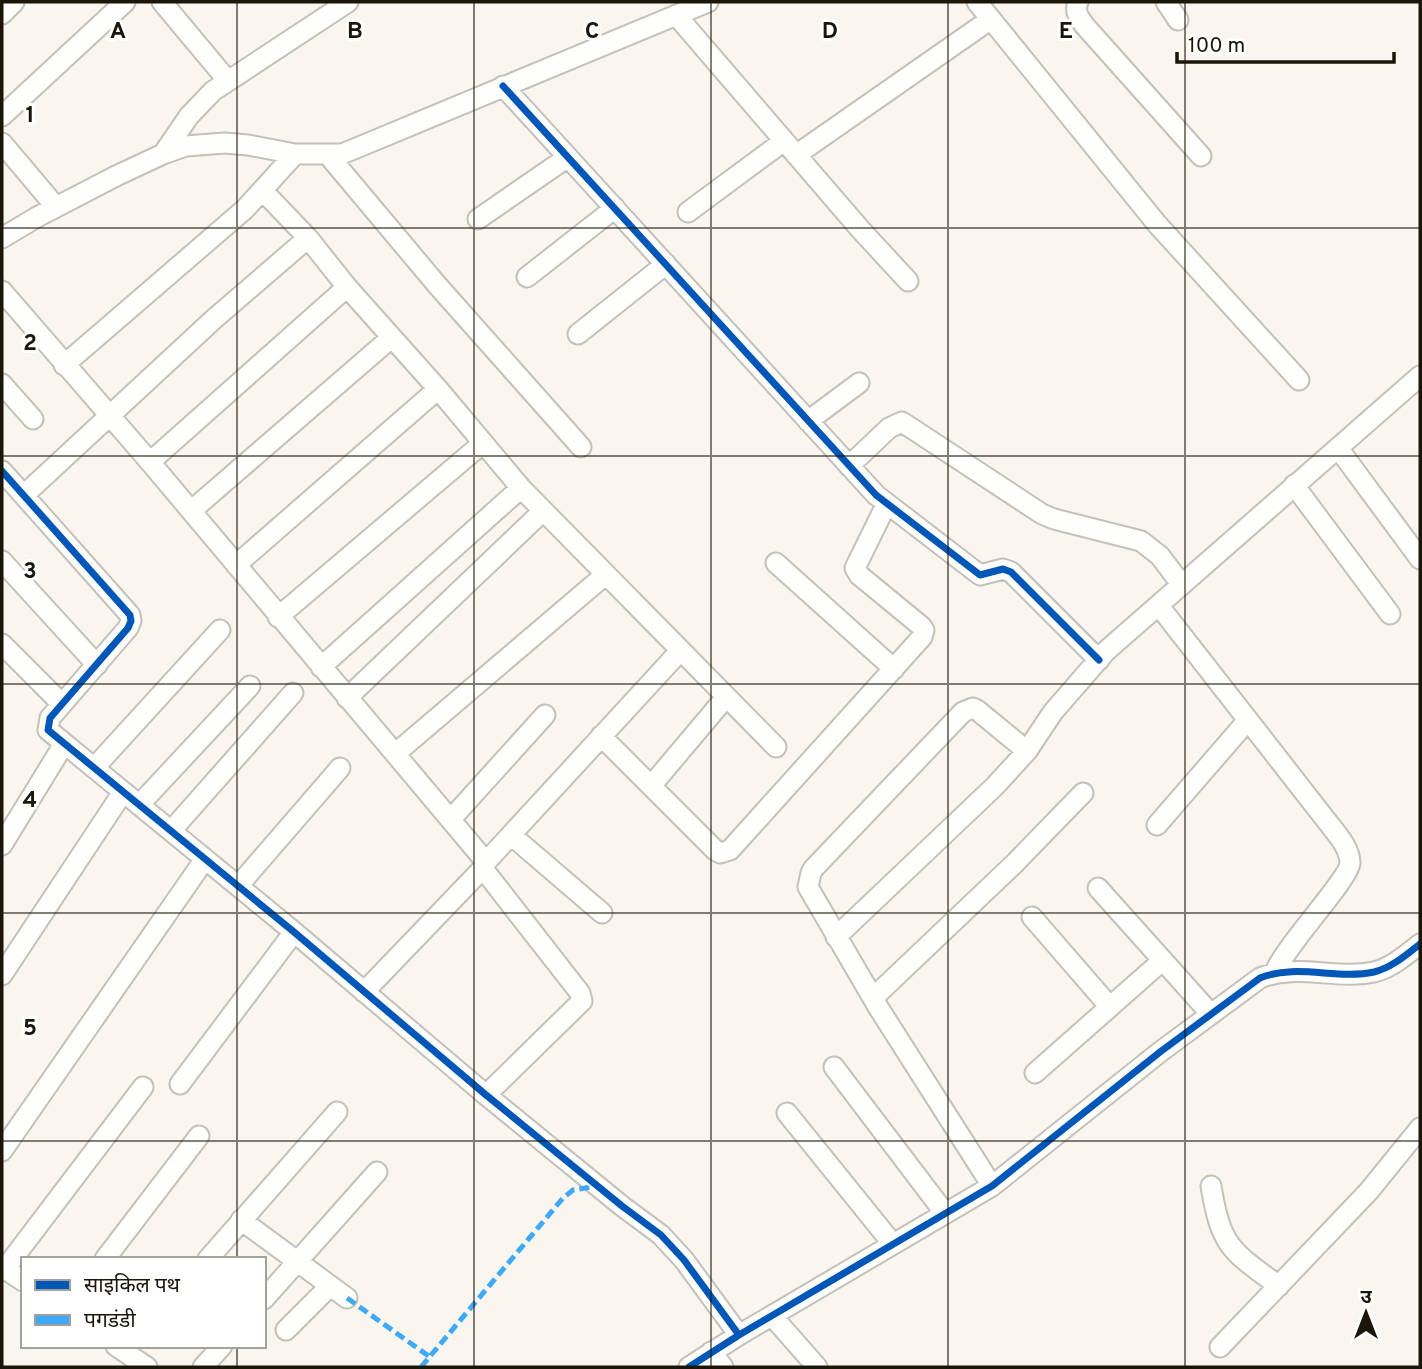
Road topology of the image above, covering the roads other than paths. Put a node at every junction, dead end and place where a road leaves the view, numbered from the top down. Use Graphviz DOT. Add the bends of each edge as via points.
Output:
graph roads {
  1 [pos="14,2"];
  2 [pos="125,2"];
  3 [pos="162,2"];
  4 [pos="348,2"];
  5 [pos="708,2"];
  6 [pos="977,2"];
  7 [pos="1078,2"];
  8 [pos="1166,2"];
  9 [pos="2,13"];
  10 [pos="676,15"];
  11 [pos="991,19"];
  12 [pos="1178,20"];
  13 [pos="228,81"];
  14 [pos="503,86"];
  15 [pos="2,116"];
  16 [pos="2,143"];
  17 [pos="790,148"];
  18 [pos="163,154"];
  19 [pos="295,154"];
  20 [pos="328,155"];
  21 [pos="1201,156"];
  22 [pos="568,157"];
  23 [pos="263,191"];
  24 [pos="56,207"];
  25 [pos="615,208"];
  26 [pos="688,212"];
  27 [pos="478,219"];
  28 [pos="2,238"];
  29 [pos="308,238"];
  30 [pos="666,264"];
  31 [pos="527,277"];
  32 [pos="908,281"];
  33 [pos="346,287"];
  34 [pos="2,291"];
  35 [pos="578,334"];
  36 [pos="391,338"];
  37 [pos="64,365"];
  38 [pos="1420,376"];
  39 [pos="1298,380"];
  40 [pos="859,383"];
  41 [pos="2,384"];
  42 [pos="438,389"];
  43 [pos="108,416"];
  44 [pos="33,419"];
  45 [pos="808,421"];
  46 [pos="483,443"];
  47 [pos="581,447"];
  48 [pos="1338,448"];
  49 [pos="150,462"];
  50 [pos="849,466"];
  51 [pos="2,471"];
  52 [pos="1294,485"];
  53 [pos="521,488"];
  54 [pos="24,495"];
  55 [pos="886,505"];
  56 [pos="191,511"];
  57 [pos="542,512"];
  58 [pos="1420,559"];
  59 [pos="2,561"];
  60 [pos="776,563"];
  61 [pos="236,565"];
  62 [pos="605,575"];
  63 [pos="1181,584"];
  64 [pos="1159,606"];
  65 [pos="1390,614"];
  66 [pos="278,617"];
  67 [pos="220,630"];
  68 [pos="2,644"];
  69 [pos="680,651"];
  70 [pos="1099,660"];
  71 [pos="97,665"];
  72 [pos="321,667"];
  73 [pos="894,669"];
  74 [pos="250,686"];
  75 [pos="293,693"];
  76 [pos="726,697"];
  77 [pos="347,698"];
  78 [pos="62,705"];
  79 [pos="545,715"];
  80 [pos="1248,720"];
  81 [pos="601,736"];
  82 [pos="64,744"];
  83 [pos="776,747"];
  84 [pos="1027,751"];
  85 [pos="396,753"];
  86 [pos="94,768"];
  87 [pos="340,768"];
  88 [pos="651,786"];
  89 [pos="123,792"];
  90 [pos="1083,793"];
  91 [pos="139,805"];
  92 [pos="450,819"];
  93 [pos="1157,825"];
  94 [pos="171,831"];
  95 [pos="511,835"];
  96 [pos="2,845"];
  97 [pos="205,859"];
  98 [pos="486,864"];
  99 [pos="238,886"];
  100 [pos="1098,888"];
  101 [pos="602,913"];
  102 [pos="1032,917"];
  103 [pos="294,932"];
  104 [pos="836,937"];
  105 [pos="1420,944"];
  106 [pos="1163,960"];
  107 [pos="1275,972"];
  108 [pos="2,975"];
  109 [pos="364,992"];
  110 [pos="873,998"];
  111 [pos="1110,1007"];
  112 [pos="1210,1013"];
  113 [pos="834,1067"];
  114 [pos="1035,1073"];
  115 [pos="180,1084"];
  116 [pos="143,1087"];
  117 [pos="486,1096"];
  118 [pos="337,1112"];
  119 [pos="787,1113"];
  120 [pos="1420,1128"];
  121 [pos="200,1136"];
  122 [pos="2,1151"];
  123 [pos="377,1172"];
  124 [pos="992,1186"];
  125 [pos="1211,1186"];
  126 [pos="944,1212"];
  127 [pos="241,1220"];
  128 [pos="892,1244"];
  129 [pos="107,1257"];
  130 [pos="210,1257"];
  131 [pos="297,1262"];
  132 [pos="4,1268"];
  133 [pos="21,1280"];
  134 [pos="330,1286"];
  135 [pos="1279,1286"];
  136 [pos="266,1297"];
  137 [pos="346,1298"];
  138 [pos="772,1317"];
  139 [pos="286,1330"];
  140 [pos="739,1335"];
  141 [pos="1220,1347"];
  142 [pos="220,1348"];
  143 [pos="125,1349"];
  144 [pos="717,1360"];
  145 [pos="146,1367"];
  146 [pos="203,1367"];
  147 [pos="689,1367"];
  148 [pos="817,1367"];
  1 -- 9 [label="street"];
  2 -- 15 [label="street"];
  3 -- 13 [label="street"];
  4 -- 13 [label="street"];
  5 -- 10 [label="street"];
  6 -- 11 [label="street"];
  7 -- 21 [label="street" via="1077,15 1085,26"];
  8 -- 12 [label="street"];
  10 -- 14 [label="street"];
  10 -- 17 [label="street"];
  11 -- 17 [label="street"];
  11 -- 39 [label="street" via="1157,224"];
  13 -- 18 [label="street" via="198,106"];
  14 -- 20 [label="street" via="357,149"];
  14 -- 22 [label="street"];
  16 -- 24 [label="street"];
  17 -- 26 [label="street"];
  17 -- 32 [label="street"];
  18 -- 19 [label="street" via="186,146 225,143"];
  18 -- 24 [label="street"];
  19 -- 20 [label="street"];
  19 -- 23 [label="street"];
  20 -- 47 [label="street"];
  22 -- 25 [label="street"];
  22 -- 27 [label="street"];
  23 -- 29 [label="street"];
  23 -- 37 [label="street"];
  24 -- 28 [label="street"];
  25 -- 30 [label="street"];
  25 -- 31 [label="street"];
  29 -- 33 [label="street"];
  29 -- 43 [label="street"];
  30 -- 35 [label="street"];
  30 -- 45 [label="street"];
  33 -- 36 [label="street"];
  33 -- 49 [label="street"];
  34 -- 37 [label="street"];
  36 -- 42 [label="street"];
  36 -- 56 [label="street"];
  37 -- 43 [label="street"];
  38 -- 48 [label="street"];
  40 -- 45 [label="street"];
  41 -- 44 [label="street"];
  42 -- 46 [label="street"];
  42 -- 61 [label="street"];
  43 -- 49 [label="street"];
  43 -- 54 [label="street"];
  45 -- 50 [label="street"];
  46 -- 53 [label="street"];
  46 -- 66 [label="street"];
  48 -- 52 [label="street"];
  48 -- 58 [label="street"];
  49 -- 56 [label="street"];
  50 -- 55 [label="street"];
  50 -- 63 [label="street" via="889,428 902,422 1042,514 1150,546"];
  51 -- 54 [label="street"];
  52 -- 63 [label="street"];
  52 -- 65 [label="street"];
  53 -- 57 [label="street"];
  53 -- 72 [label="street"];
  54 -- 71 [label="street" via="131,615 128,628"];
  55 -- 70 [label="street" via="980,575 1003,569 1011,572"];
  55 -- 73 [label="street" via="855,568 925,630"];
  56 -- 61 [label="street"];
  57 -- 62 [label="street"];
  57 -- 77 [label="street"];
  59 -- 71 [label="street"];
  60 -- 73 [label="street"];
  61 -- 66 [label="street"];
  62 -- 69 [label="street"];
  62 -- 85 [label="street"];
  63 -- 64 [label="street"];
  64 -- 70 [label="street"];
  64 -- 80 [label="street"];
  66 -- 72 [label="street"];
  67 -- 86 [label="street"];
  68 -- 78 [label="street"];
  69 -- 76 [label="street"];
  69 -- 81 [label="street"];
  70 -- 84 [label="street" via="1053,712"];
  71 -- 78 [label="street"];
  72 -- 77 [label="street"];
  73 -- 88 [label="street" via="726,853 715,850"];
  74 -- 91 [label="street"];
  75 -- 94 [label="street"];
  76 -- 83 [label="street"];
  76 -- 88 [label="street"];
  77 -- 85 [label="street"];
  78 -- 82 [label="street" via="47,723 48,730"];
  79 -- 92 [label="street"];
  80 -- 93 [label="street"];
  80 -- 107 [label="street" via="1344,845 1350,863"];
  81 -- 88 [label="street"];
  81 -- 95 [label="street"];
  82 -- 86 [label="street"];
  82 -- 96 [label="street"];
  84 -- 104 [label="street"];
  84 -- 104 [label="street" via="977,710 963,712 811,873 808,887"];
  85 -- 92 [label="street"];
  86 -- 89 [label="street"];
  87 -- 99 [label="street"];
  89 -- 91 [label="street"];
  89 -- 108 [label="street"];
  90 -- 110 [label="street"];
  91 -- 94 [label="street"];
  92 -- 98 [label="street"];
  94 -- 97 [label="street"];
  95 -- 98 [label="street"];
  95 -- 101 [label="street"];
  97 -- 99 [label="street"];
  97 -- 122 [label="street"];
  98 -- 109 [label="street"];
  98 -- 117 [label="street" via="489,876 582,997 579,1006"];
  99 -- 103 [label="street"];
  100 -- 106 [label="street"];
  102 -- 111 [label="street"];
  103 -- 109 [label="street"];
  103 -- 115 [label="street"];
  104 -- 110 [label="street"];
  105 -- 107 [label="street" via="1374,972"];
  106 -- 111 [label="street"];
  106 -- 112 [label="street"];
  107 -- 112 [label="street"];
  109 -- 117 [label="street"];
  110 -- 124 [label="street"];
  111 -- 114 [label="street"];
  112 -- 124 [label="street"];
  113 -- 126 [label="street"];
  116 -- 132 [label="street"];
  117 -- 140 [label="street" via="661,1235"];
  118 -- 127 [label="street"];
  119 -- 128 [label="street"];
  120 -- 135 [label="street" via="1369,1191"];
  121 -- 129 [label="street"];
  123 -- 131 [label="street"];
  124 -- 126 [label="street"];
  125 -- 135 [label="street" via="1216,1218 1231,1248"];
  126 -- 128 [label="street"];
  127 -- 130 [label="street"];
  127 -- 131 [label="street"];
  128 -- 138 [label="street"];
  131 -- 134 [label="street"];
  131 -- 136 [label="street"];
  132 -- 133 [label="street"];
  134 -- 137 [label="street"];
  134 -- 139 [label="street"];
  135 -- 141 [label="street"];
  138 -- 140 [label="street"];
  138 -- 148 [label="street"];
  140 -- 144 [label="street"];
  142 -- 146 [label="street"];
  143 -- 145 [label="street"];
  144 -- 147 [label="street"];
}
